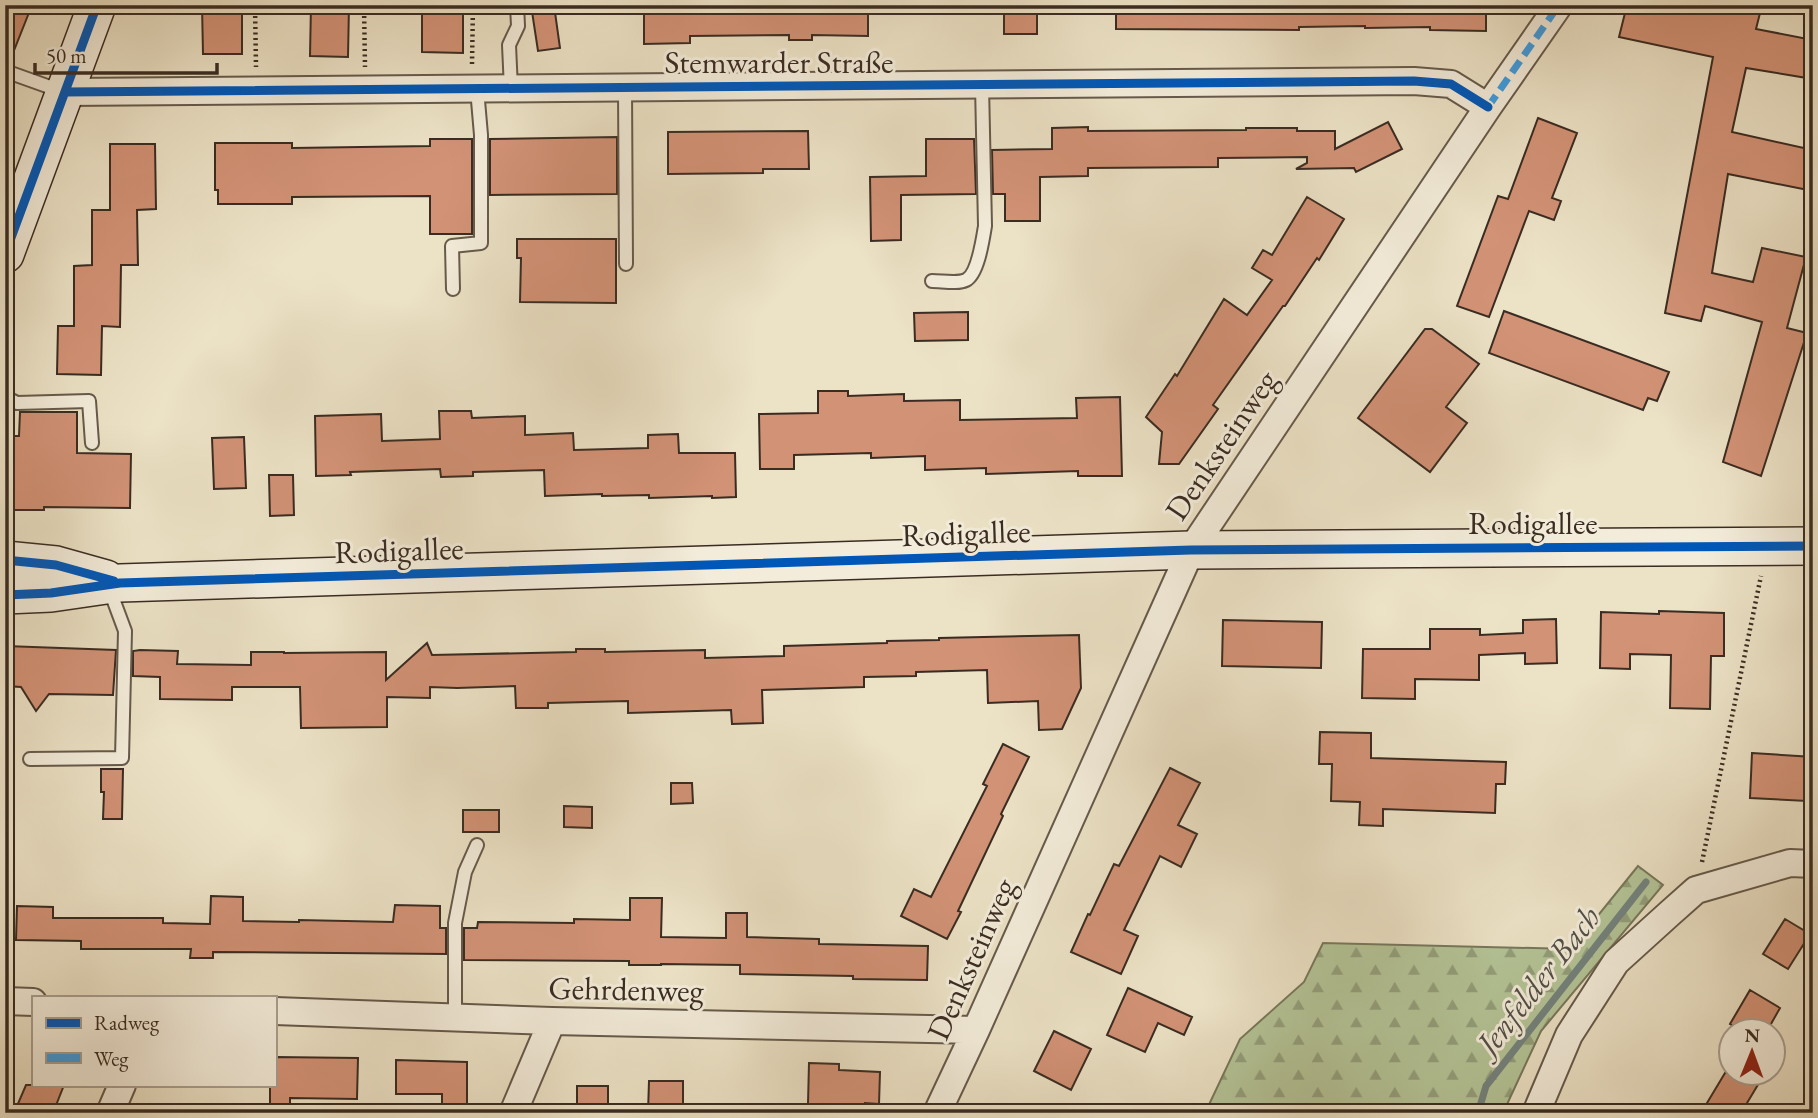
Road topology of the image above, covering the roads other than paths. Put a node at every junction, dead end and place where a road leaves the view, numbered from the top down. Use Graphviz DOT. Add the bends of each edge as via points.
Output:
graph roads {
  1 [pos="97,5"];
  2 [pos="517,5"];
  3 [pos="1559,5"];
  4 [pos="5,71"];
  5 [pos="982,85"];
  6 [pos="625,88"];
  7 [pos="474,89"];
  8 [pos="511,89"];
  9 [pos="65,92"];
  10 [pos="1488,107"];
  11 [pos="5,254"];
  12 [pos="626,264"];
  13 [pos="932,281"];
  14 [pos="453,289"];
  15 [pos="5,397"];
  16 [pos="92,443"];
  17 [pos="1813,547"];
  18 [pos="1191,550"];
  19 [pos="5,560"];
  20 [pos="114,584"];
  21 [pos="5,595"];
  22 [pos="30,759"];
  23 [pos="477,845"];
  24 [pos="1813,864"];
  25 [pos="5,1001"];
  26 [pos="32,1002"];
  27 [pos="276,1011"];
  28 [pos="455,1017"];
  29 [pos="552,1021"];
  30 [pos="976,1030"];
  31 [pos="122,1086"];
  32 [pos="110,1113"];
  33 [pos="513,1113"];
  34 [pos="937,1113"];
  35 [pos="1536,1113"];
  1 -- 9 [label="main road"];
  2 -- 8 [label="lane" via="518,26 509,45"];
  3 -- 10 [label="street, Denksteinweg"];
  4 -- 9 [label="lane"];
  5 -- 6 [label="street, Stemwarder Straße"];
  5 -- 10 [label="street, Stemwarder Straße" via="1414,81 1451,85"];
  5 -- 13 [label="lane" via="982,244 966,280"];
  6 -- 8 [label="street, Stemwarder Straße"];
  6 -- 12 [label="lane"];
  7 -- 8 [label="street, Stemwarder Straße"];
  7 -- 9 [label="street, Stemwarder Straße"];
  7 -- 14 [label="lane" via="481,135 481,243 452,246"];
  9 -- 11 [label="main road"];
  10 -- 18 [label="street, Denksteinweg"];
  15 -- 16 [label="lane" via="17,403 89,401"];
  17 -- 18 [label="main road, Rodigallee"];
  18 -- 20 [label="main road, Rodigallee"];
  18 -- 30 [label="street, Denksteinweg"];
  19 -- 20 [label="main road, Rodigallee" via="56,565"];
  20 -- 21 [label="main road, Rodigallee"];
  20 -- 22 [label="lane" via="125,631 122,758"];
  23 -- 28 [label="lane" via="465,872 455,923"];
  24 -- 35 [label="street" via="1790,863 1696,890 1616,962 1569,1035"];
  25 -- 26 [label="street"];
  27 -- 28 [label="street, Gehrdenweg"];
  28 -- 29 [label="street, Gehrdenweg"];
  29 -- 30 [label="street, Gehrdenweg"];
  29 -- 33 [label="street"];
  30 -- 34 [label="street, Denksteinweg"];
  31 -- 32 [label="street"];
}
